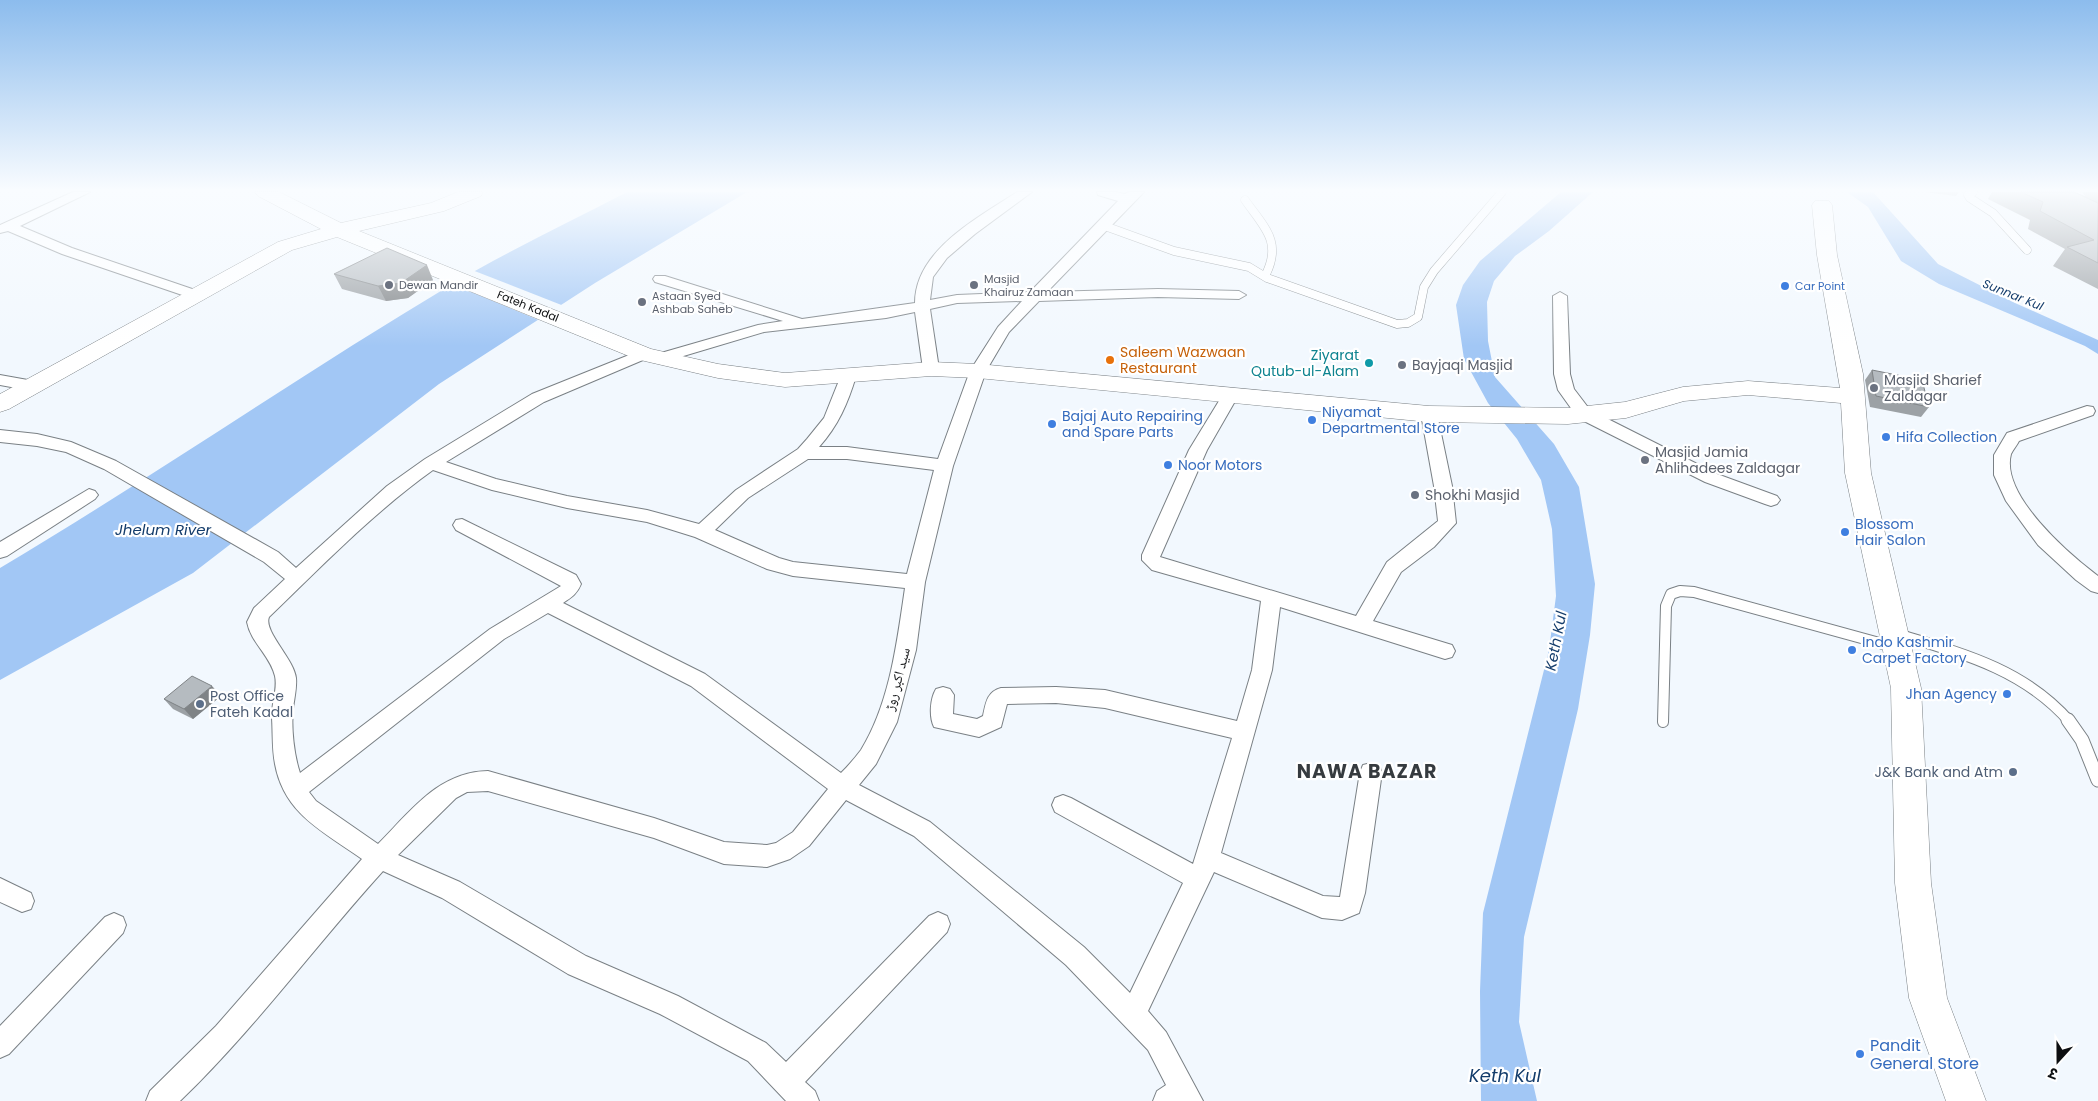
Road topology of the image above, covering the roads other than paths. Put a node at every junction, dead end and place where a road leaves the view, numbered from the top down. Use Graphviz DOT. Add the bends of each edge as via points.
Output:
graph roads {
  1 [pos="46,243"];
  2 [pos="294,243"];
  3 [pos="373,243"];
  4 [pos="957,243"];
  5 [pos="1085,243"];
  6 [pos="1153,243"];
  7 [pos="1273,243"];
  8 [pos="1458,243"];
  9 [pos="1826,243"];
  10 [pos="2021,243"];
  11 [pos="2027,250"];
  12 [pos="1265,276"];
  13 [pos="660,279"];
  14 [pos="196,295"];
  15 [pos="1240,295"];
  16 [pos="1560,296"];
  17 [pos="1034,297"];
  18 [pos="923,304"];
  19 [pos="801,322"];
  20 [pos="652,356"];
  21 [pos="931,369"];
  22 [pos="978,371"];
  23 [pos="848,376"];
  24 [pos="0,380"];
  25 [pos="33,386"];
  26 [pos="1230,396"];
  27 [pos="1853,396"];
  28 [pos="0,404"];
  29 [pos="2087,411"];
  30 [pos="1440,414"];
  31 [pos="1584,414"];
  32 [pos="0,436"];
  33 [pos="804,453"];
  34 [pos="431,463"];
  35 [pos="944,466"];
  36 [pos="89,495"];
  37 [pos="1771,500"];
  38 [pos="462,525"];
  39 [pos="702,532"];
  40 [pos="0,551"];
  41 [pos="298,579"];
  42 [pos="915,582"];
  43 [pos="2098,586"];
  44 [pos="1271,597"];
  45 [pos="548,604"];
  46 [pos="1362,624"];
  47 [pos="1895,641"];
  48 [pos="1445,651"];
  49 [pos="943,695"];
  50 [pos="1663,722"];
  51 [pos="1246,732"];
  52 [pos="1372,772"];
  53 [pos="2098,780"];
  54 [pos="844,788"];
  55 [pos="294,791"];
  56 [pos="1064,805"];
  57 [pos="378,857"];
  58 [pos="1208,858"];
  59 [pos="1198,880"];
  60 [pos="0,889"];
  61 [pos="22,901"];
  62 [pos="938,924"];
  63 [pos="114,925"];
  64 [pos="1133,1014"];
  65 [pos="0,1046"];
  66 [pos="786,1082"];
  67 [pos="1180,1097"];
  68 [pos="160,1101"];
  69 [pos="805,1101"];
  70 [pos="1966,1101"];
  1 -- 14 [label="street"];
  2 -- 14 [label="street"];
  3 -- 20 [label="street, Fateh Kadal"];
  4 -- 18 [label="street" via="930,269"];
  5 -- 17 [label="street, سید اکبر روڑ"];
  6 -- 12 [label="lane" via="1249,267"];
  7 -- 12 [label="lane" via="1276,251 1274,263"];
  8 -- 12 [label="lane" via="1434,271 1424,287 1418,317 1408,323 1397,324"];
  9 -- 27 [label="street"];
  10 -- 11 [label="lane"];
  13 -- 19 [label="street"];
  14 -- 25 [label="street"];
  15 -- 17 [label="street" via="1158,293"];
  16 -- 31 [label="street" via="1562,374 1566,390"];
  17 -- 18 [label="street" via="957,299"];
  17 -- 22 [label="street, سید اکبر روڑ" via="1003,330"];
  18 -- 19 [label="street" via="886,313"];
  18 -- 21 [label="street"];
  19 -- 20 [label="street" via="763,328"];
  20 -- 23 [label="street, Fateh Kadal" via="718,371 785,380"];
  20 -- 34 [label="street" via="538,398"];
  21 -- 22 [label="street, Fateh Kadal"];
  21 -- 23 [label="street, Fateh Kadal"];
  22 -- 26 [label="street, Fateh Kadal"];
  22 -- 35 [label="street, سید اکبر روڑ"];
  23 -- 33 [label="street" via="831,423"];
  24 -- 25 [label="street"];
  25 -- 28 [label="street"];
  26 -- 30 [label="street, Fateh Kadal"];
  26 -- 44 [label="street" via="1198,450 1150,555 1151,560"];
  27 -- 31 [label="street, Fateh Kadal" via="1748,388 1683,394 1626,410"];
  27 -- 47 [label="street" via="1858,473"];
  29 -- 43 [label="street" via="2013,437 2005,444 2003,473 2028,522 2056,551"];
  30 -- 31 [label="street, Fateh Kadal"];
  30 -- 46 [label="street" via="1447,523 1394,567"];
  31 -- 37 [label="street" via="1711,478"];
  32 -- 41 [label="street" via="71,448 110,464 253,546"];
  33 -- 35 [label="street" via="847,453"];
  33 -- 39 [label="street" via="742,494"];
  34 -- 39 [label="street" via="492,484 647,516"];
  34 -- 41 [label="street" via="362,517"];
  35 -- 42 [label="street, سید اکبر روڑ"];
  36 -- 40 [label="street"];
  38 -- 45 [label="street" via="569,580 568,590"];
  39 -- 42 [label="street" via="793,570"];
  41 -- 55 [label="street" via="261,613 257,622 262,638 272,646 280,660 286,678 283,728 286,764"];
  42 -- 54 [label="street, سید اکبر روڑ" via="906,650 886,722 868,758"];
  44 -- 46 [label="street"];
  44 -- 51 [label="street" via="1262,670"];
  45 -- 54 [label="street" via="698,680"];
  45 -- 55 [label="street" via="497,634"];
  46 -- 48 [label="street"];
  47 -- 50 [label="lane" via="1694,592 1671,594 1666,606"];
  47 -- 53 [label="lane" via="1985,661 2030,684 2075,728"];
  47 -- 70 [label="street" via="1906,688 1913,883 1928,998"];
  49 -- 51 [label="street" via="942,721 979,728 993,722 1000,696 1046,695 1105,700"];
  51 -- 58 [label="street"];
  52 -- 58 [label="street" via="1354,893 1350,905 1342,910 1322,907"];
  54 -- 57 [label="street, سید اکبر روڑ" via="801,839 782,852 767,856 724,853 654,828 488,781 463,783 449,791"];
  54 -- 64 [label="street" via="922,829 1075,956"];
  55 -- 57 [label="street" via="308,808"];
  56 -- 59 [label="street"];
  57 -- 66 [label="street" via="451,890 577,965 712,1027 757,1052"];
  57 -- 68 [label="street" via="237,1023 194,1071"];
  58 -- 59 [label="street"];
  59 -- 64 [label="street"];
  60 -- 61 [label="street"];
  62 -- 66 [label="street"];
  63 -- 65 [label="street"];
  64 -- 67 [label="street" via="1157,1041"];
  66 -- 69 [label="street"];
}
